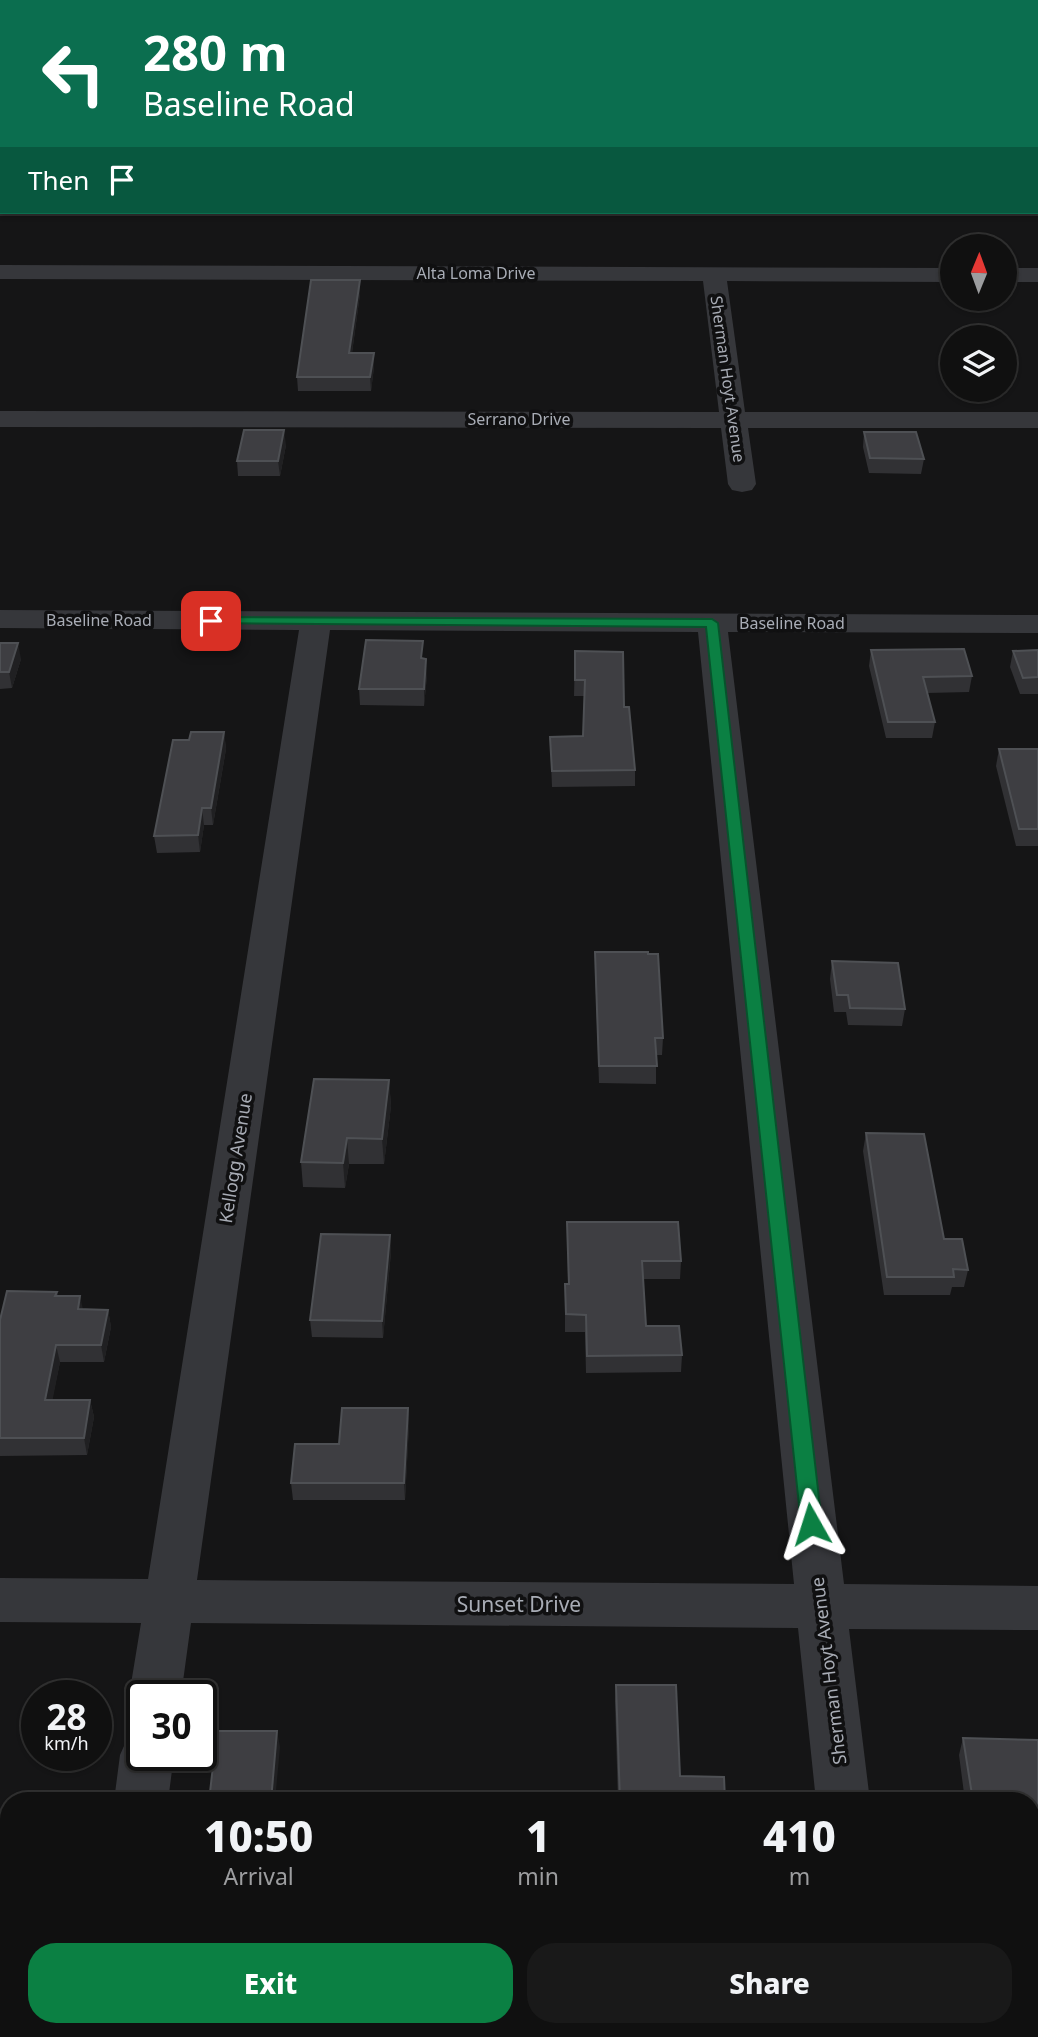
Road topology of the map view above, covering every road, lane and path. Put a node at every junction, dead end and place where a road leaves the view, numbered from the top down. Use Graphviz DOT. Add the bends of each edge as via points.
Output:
graph roads {
  1 [pos="0,272"];
  2 [pos="714,274"];
  3 [pos="940,275"];
  4 [pos="1017,275"];
  5 [pos="1038,275"];
  6 [pos="0,419"];
  7 [pos="732,419"];
  8 [pos="1038,421"];
  9 [pos="742,484"];
  10 [pos="0,620"];
  11 [pos="316,621"];
  12 [pos="712,623"];
  13 [pos="1038,624"];
  14 [pos="0,1600"];
  15 [pos="168,1602"];
  16 [pos="821,1606"];
  17 [pos="1038,1608"];
  18 [pos="157,1680"];
  19 [pos="146,1771"];
  20 [pos="142,1792"];
  21 [pos="842,1792"];
  1 -- 2 [label="street, Alta Loma Drive"];
  2 -- 3 [label="street, Alta Loma Drive"];
  2 -- 7 [label="street, Sherman Hoyt Avenue"];
  4 -- 5 [label="street"];
  6 -- 7 [label="street, Serrano Drive"];
  7 -- 8 [label="street, Serrano Drive"];
  7 -- 9 [label="street, Sherman Hoyt Avenue"];
  10 -- 11 [label="street, Baseline Road"];
  11 -- 12 [label="street, Baseline Road"];
  11 -- 15 [label="street, Kellogg Avenue"];
  12 -- 13 [label="street, Baseline Road"];
  12 -- 16 [label="street, Sherman Hoyt Avenue"];
  14 -- 15 [label="street, Sunset Drive"];
  15 -- 16 [label="street, Sunset Drive"];
  15 -- 18 [label="street, Kellogg Avenue"];
  16 -- 17 [label="street, Sunset Drive"];
  16 -- 21 [label="street, Sherman Hoyt Avenue"];
  19 -- 20 [label="street"];
}
